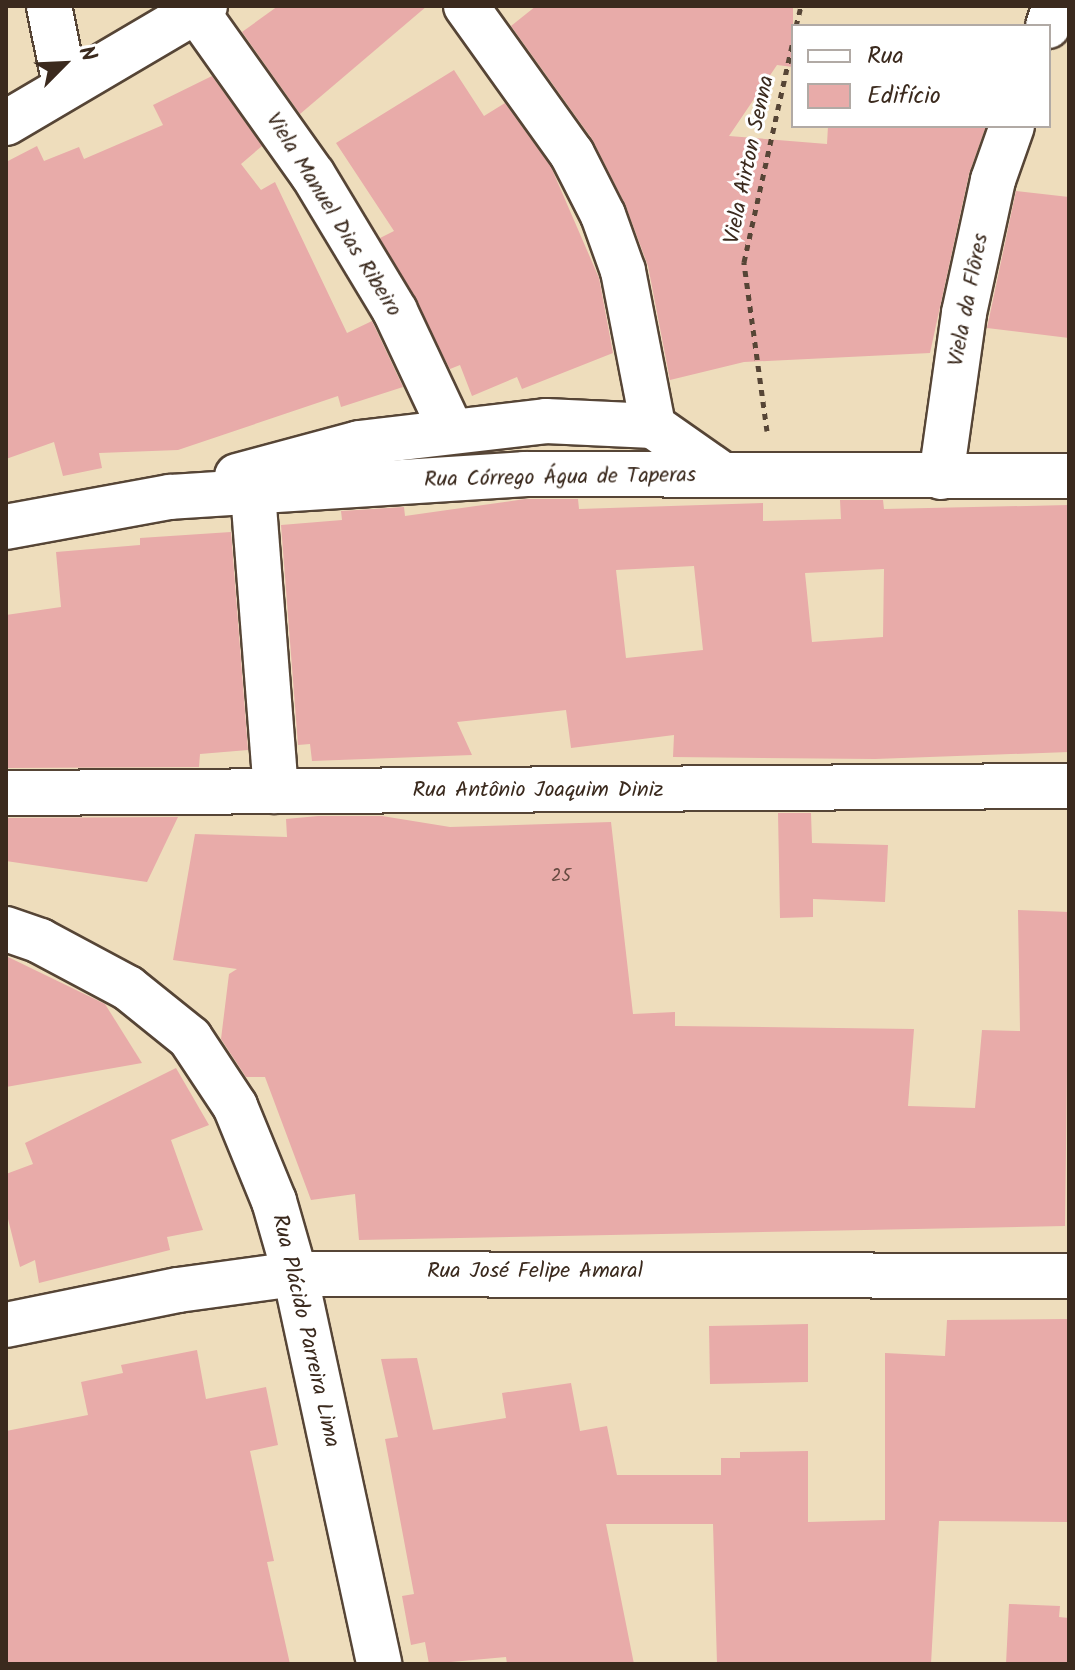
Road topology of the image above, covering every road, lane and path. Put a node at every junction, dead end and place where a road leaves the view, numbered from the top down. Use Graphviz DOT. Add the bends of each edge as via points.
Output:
graph roads {
  1 [pos="49,6"];
  2 [pos="466,6"];
  3 [pos="201,9"];
  4 [pos="791,50"];
  5 [pos="65,85"];
  6 [pos="6,123"];
  7 [pos="1011,128"];
  8 [pos="653,426"];
  9 [pos="450,428"];
  10 [pos="723,475"];
  11 [pos="775,476"];
  12 [pos="1069,476"];
  13 [pos="941,477"];
  14 [pos="253,493"];
  15 [pos="170,497"];
  16 [pos="6,527"];
  17 [pos="1069,786"];
  18 [pos="276,791"];
  19 [pos="6,793"];
  20 [pos="6,929"];
  21 [pos="295,1274"];
  22 [pos="1069,1276"];
  23 [pos="6,1325"];
  24 [pos="379,1664"];
  1 -- 5 [label="street"];
  2 -- 8 [label="street" via="572,154 603,215 623,271"];
  3 -- 5 [label="street"];
  3 -- 9 [label="street, Viela Manuel Dias Ribeiro" via="313,175 395,311"];
  4 -- 11 [label="path, Viela Airton Senna" via="744,262 756,374"];
  5 -- 6 [label="street"];
  7 -- 13 [label="street, Viela da Flôres" via="993,180 964,313"];
  8 -- 9 [label="street" via="546,421"];
  8 -- 10 [label="street"];
  9 -- 15 [label="street" via="359,443"];
  10 -- 11 [label="street, Rua Córrego Água de Taperas"];
  10 -- 14 [label="street, Rua Córrego Água de Taperas" via="524,474"];
  11 -- 13 [label="street, Rua Córrego Água de Taperas"];
  12 -- 13 [label="street, Rua Córrego Água de Taperas"];
  14 -- 15 [label="street, Rua Córrego Água de Taperas"];
  14 -- 18 [label="street"];
  15 -- 16 [label="street, Rua Córrego Água de Taperas"];
  17 -- 18 [label="street, Rua Antônio Joaquim Diniz"];
  18 -- 19 [label="street, Rua Antônio Joaquim Diniz"];
  20 -- 21 [label="street, Rua Plácido Parreira Lima" via="128,988 190,1038 235,1106 274,1201"];
  21 -- 22 [label="street, Rua José Felipe Amaral"];
  21 -- 23 [label="street, Rua José Felipe Amaral" via="178,1290"];
  21 -- 24 [label="street, Rua Plácido Parreira Lima"];
}
